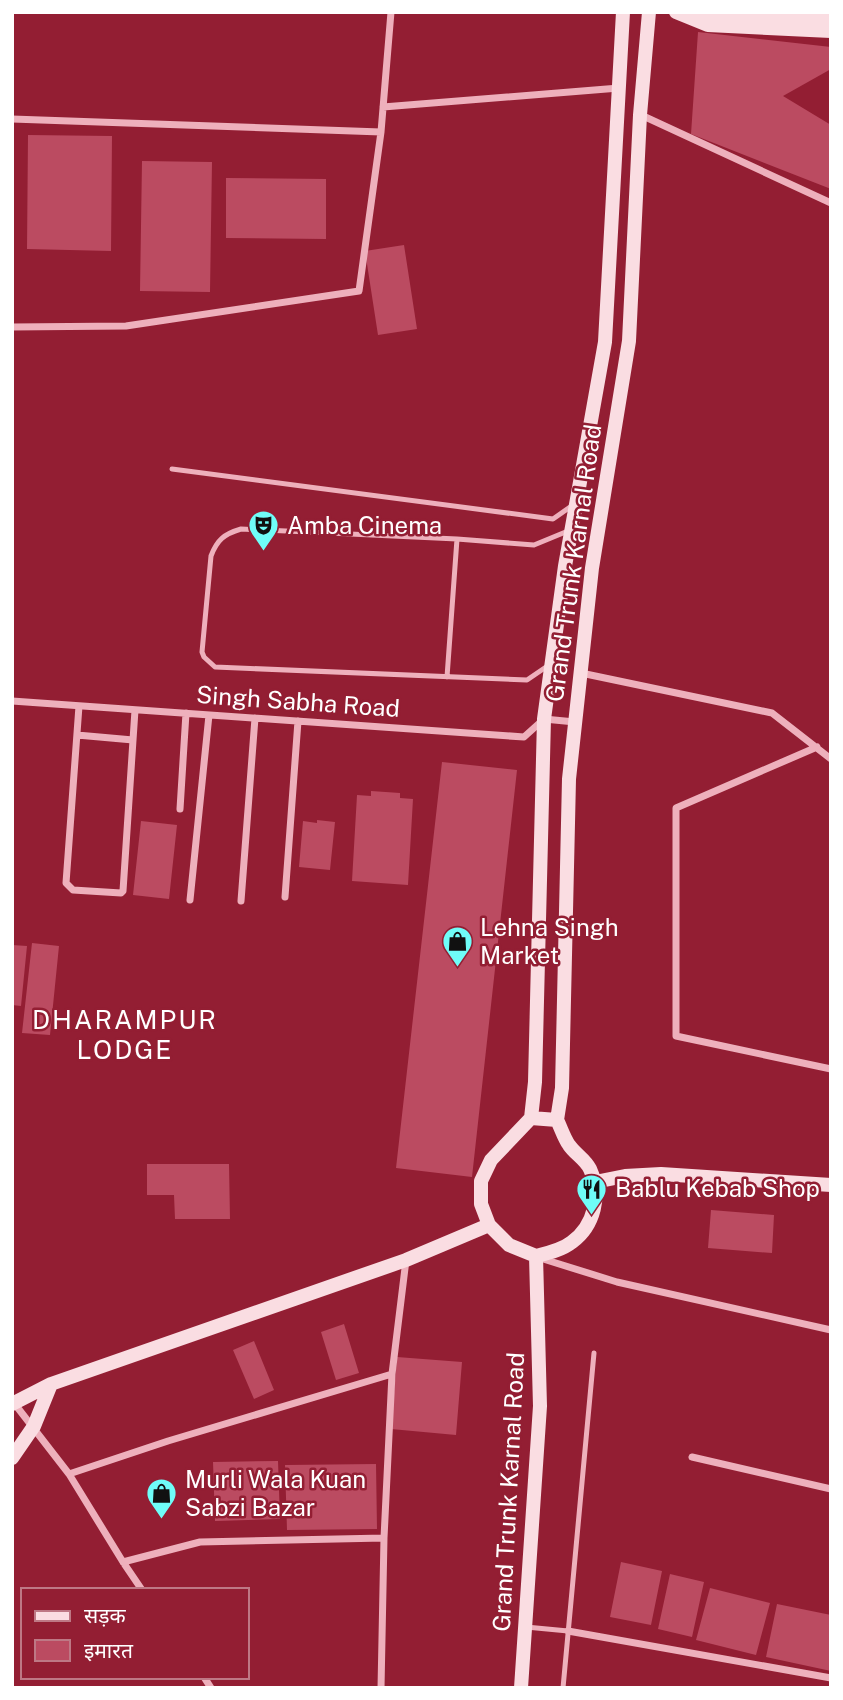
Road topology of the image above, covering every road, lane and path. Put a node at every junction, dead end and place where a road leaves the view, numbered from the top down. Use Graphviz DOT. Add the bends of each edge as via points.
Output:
graph roads {
  1 [pos="391,12"];
  2 [pos="623,12"];
  3 [pos="649,12"];
  4 [pos="676,12"];
  5 [pos="701,12"];
  6 [pos="831,18"];
  7 [pos="831,31"];
  8 [pos="619,88"];
  9 [pos="383,107"];
  10 [pos="640,115"];
  11 [pos="12,119"];
  12 [pos="381,132"];
  13 [pos="831,203"];
  14 [pos="12,327"];
  15 [pos="172,469"];
  16 [pos="576,503"];
  17 [pos="571,529"];
  18 [pos="457,539"];
  19 [pos="552,663"];
  20 [pos="581,673"];
  21 [pos="447,677"];
  22 [pos="12,701"];
  23 [pos="79,706"];
  24 [pos="135,710"];
  25 [pos="186,713"];
  26 [pos="209,715"];
  27 [pos="255,718"];
  28 [pos="544,719"];
  29 [pos="298,721"];
  30 [pos="575,722"];
  31 [pos="77,735"];
  32 [pos="133,740"];
  33 [pos="817,747"];
  34 [pos="831,760"];
  35 [pos="180,809"];
  36 [pos="285,897"];
  37 [pos="190,900"];
  38 [pos="241,901"];
  39 [pos="831,1069"];
  40 [pos="531,1118"];
  41 [pos="557,1121"];
  42 [pos="595,1182"];
  43 [pos="831,1185"];
  44 [pos="489,1225"];
  45 [pos="536,1256"];
  46 [pos="406,1259"];
  47 [pos="831,1330"];
  48 [pos="594,1353"];
  49 [pos="392,1374"];
  50 [pos="51,1384"];
  51 [pos="13,1402"];
  52 [pos="34,1426"];
  53 [pos="692,1457"];
  54 [pos="12,1458"];
  55 [pos="69,1474"];
  56 [pos="831,1489"];
  57 [pos="384,1538"];
  58 [pos="122,1562"];
  59 [pos="141,1588"];
  60 [pos="525,1627"];
  61 [pos="568,1631"];
  62 [pos="831,1678"];
  63 [pos="381,1688"];
  64 [pos="521,1688"];
  65 [pos="563,1688"];
  1 -- 9 [label="street"];
  2 -- 8 [label="main road, Grand Trunk Karnal Road"];
  3 -- 10 [label="main road, Grand Trunk Karnal Road"];
  4 -- 7 [label="main road" via="708,25"];
  5 -- 6 [label="main road"];
  8 -- 9 [label="street"];
  8 -- 16 [label="main road, Grand Trunk Karnal Road" via="605,342"];
  9 -- 12 [label="street"];
  10 -- 13 [label="street"];
  10 -- 20 [label="main road, Grand Trunk Karnal Road" via="629,341 592,568"];
  11 -- 12 [label="street"];
  12 -- 14 [label="street" via="359,291 126,326"];
  15 -- 16 [label="lane" via="553,519"];
  16 -- 17 [label="main road, Grand Trunk Karnal Road"];
  17 -- 18 [label="lane" via="534,545"];
  17 -- 19 [label="main road, Grand Trunk Karnal Road"];
  18 -- 21 [label="lane"];
  18 -- 21 [label="lane" via="241,529 226,533 211,556 202,652 215,667"];
  19 -- 21 [label="lane" via="527,680"];
  19 -- 28 [label="main road, Grand Trunk Karnal Road"];
  20 -- 30 [label="main road, Grand Trunk Karnal Road"];
  20 -- 33 [label="street" via="772,713"];
  22 -- 23 [label="street, Singh Sabha Road"];
  23 -- 24 [label="street, Singh Sabha Road"];
  23 -- 31 [label="street"];
  24 -- 25 [label="street, Singh Sabha Road"];
  24 -- 32 [label="street"];
  25 -- 26 [label="street, Singh Sabha Road"];
  25 -- 35 [label="street"];
  26 -- 27 [label="street, Singh Sabha Road"];
  26 -- 37 [label="street"];
  27 -- 29 [label="street, Singh Sabha Road"];
  27 -- 38 [label="street"];
  28 -- 29 [label="street, Singh Sabha Road" via="524,737"];
  28 -- 30 [label="street"];
  28 -- 40 [label="main road, Grand Trunk Karnal Road"];
  29 -- 36 [label="street"];
  30 -- 41 [label="main road, Grand Trunk Karnal Road" via="569,779 562,1088"];
  31 -- 32 [label="street"];
  31 -- 32 [label="street" via="66,883 73,890 123,891"];
  33 -- 34 [label="street"];
  33 -- 39 [label="street" via="676,808 676,1036"];
  40 -- 41 [label="main road"];
  40 -- 44 [label="main road" via="491,1160 481,1181 481,1204"];
  41 -- 42 [label="main road"];
  42 -- 43 [label="main road" via="661,1174"];
  42 -- 45 [label="main road" via="592,1217 583,1232 570,1244"];
  44 -- 45 [label="main road" via="509,1245"];
  44 -- 46 [label="main road"];
  45 -- 47 [label="street" via="617,1282"];
  45 -- 60 [label="main road, Grand Trunk Karnal Road" via="540,1406"];
  46 -- 49 [label="street"];
  46 -- 50 [label="main road"];
  48 -- 61 [label="lane"];
  49 -- 55 [label="street"];
  49 -- 57 [label="street"];
  50 -- 51 [label="main road"];
  50 -- 52 [label="main road"];
  51 -- 52 [label="street"];
  52 -- 54 [label="main road"];
  52 -- 55 [label="street"];
  53 -- 56 [label="street"];
  55 -- 58 [label="street"];
  57 -- 58 [label="street" via="200,1542"];
  57 -- 63 [label="street"];
  58 -- 59 [label="street"];
  60 -- 61 [label="lane"];
  60 -- 64 [label="main road, Grand Trunk Karnal Road"];
  61 -- 62 [label="street"];
  61 -- 65 [label="lane"];
}
